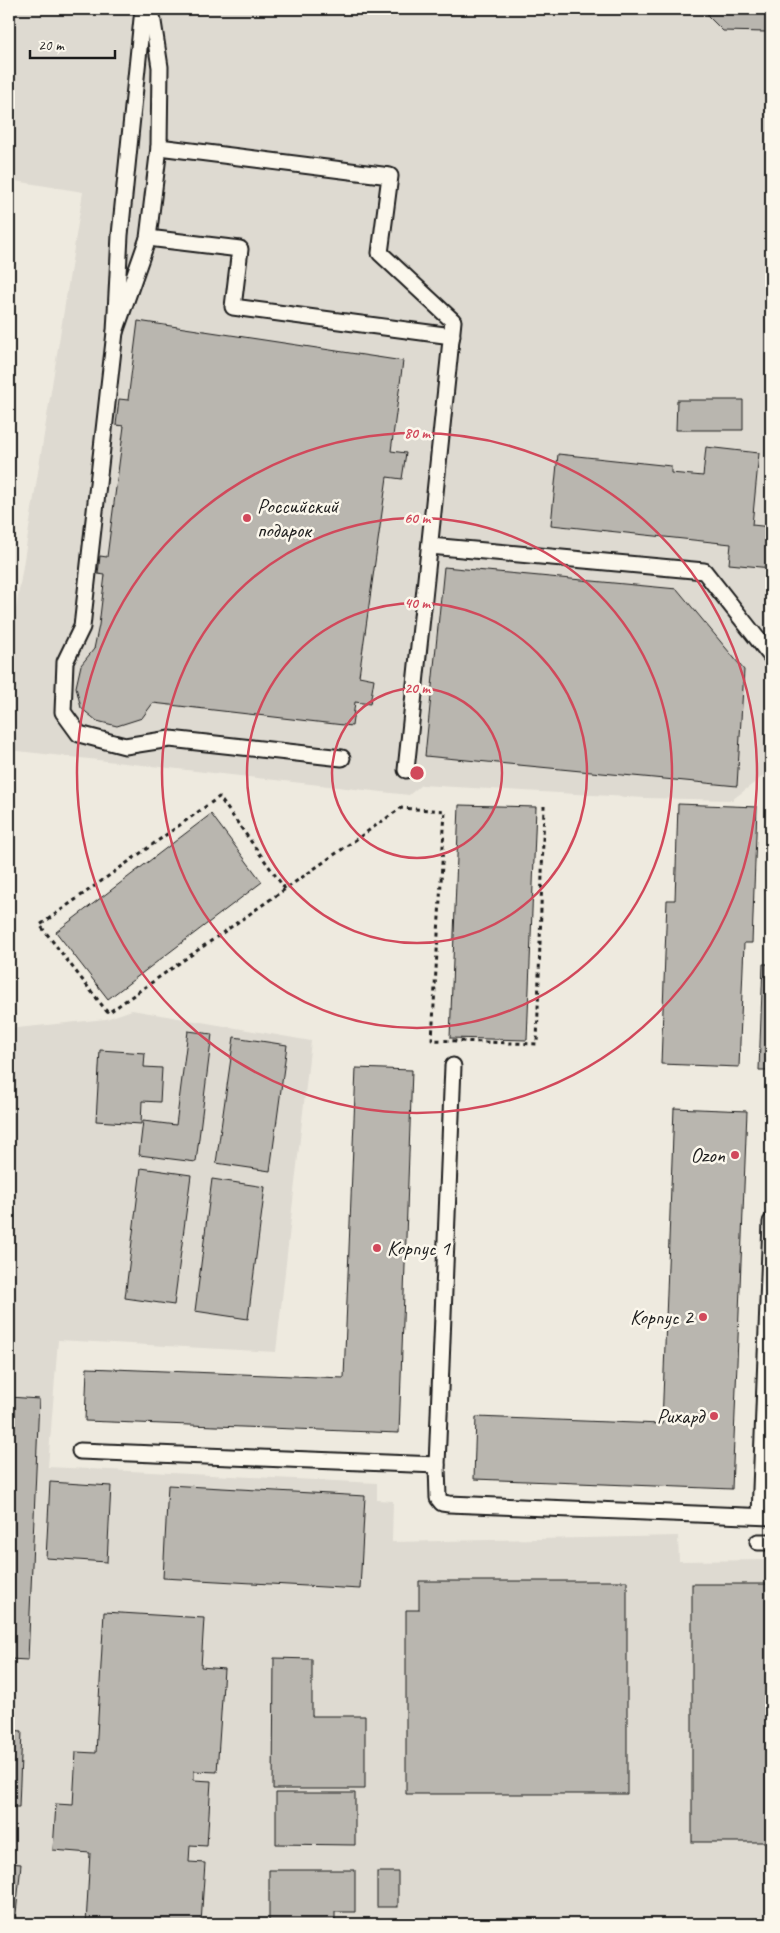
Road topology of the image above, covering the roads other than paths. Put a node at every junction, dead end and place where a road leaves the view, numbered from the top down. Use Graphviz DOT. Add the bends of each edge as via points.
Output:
graph roads {
  1 [pos="143,9"];
  2 [pos="151,9"];
  3 [pos="159,146"];
  4 [pos="148,238"];
  5 [pos="115,332"];
  6 [pos="452,336"];
  7 [pos="430,546"];
  8 [pos="771,656"];
  9 [pos="342,758"];
  10 [pos="406,770"];
  11 [pos="452,1066"];
  12 [pos="771,1222"];
  13 [pos="80,1451"];
  14 [pos="438,1464"];
  15 [pos="766,1516"];
  1 -- 5 [label="lane" via="120,235"];
  2 -- 3 [label="lane" via="160,66"];
  3 -- 4 [label="lane"];
  3 -- 6 [label="lane" via="390,176 380,253 453,321"];
  4 -- 5 [label="lane"];
  4 -- 6 [label="lane" via="240,249 233,307"];
  5 -- 9 [label="lane" via="82,627 65,662 63,712 79,734 125,746 170,739"];
  6 -- 7 [label="lane"];
  7 -- 8 [label="lane" via="704,571"];
  7 -- 10 [label="lane"];
  11 -- 14 [label="lane"];
  12 -- 15 [label="lane"];
  13 -- 14 [label="lane"];
  14 -- 15 [label="lane" via="436,1492 442,1503"];
}
